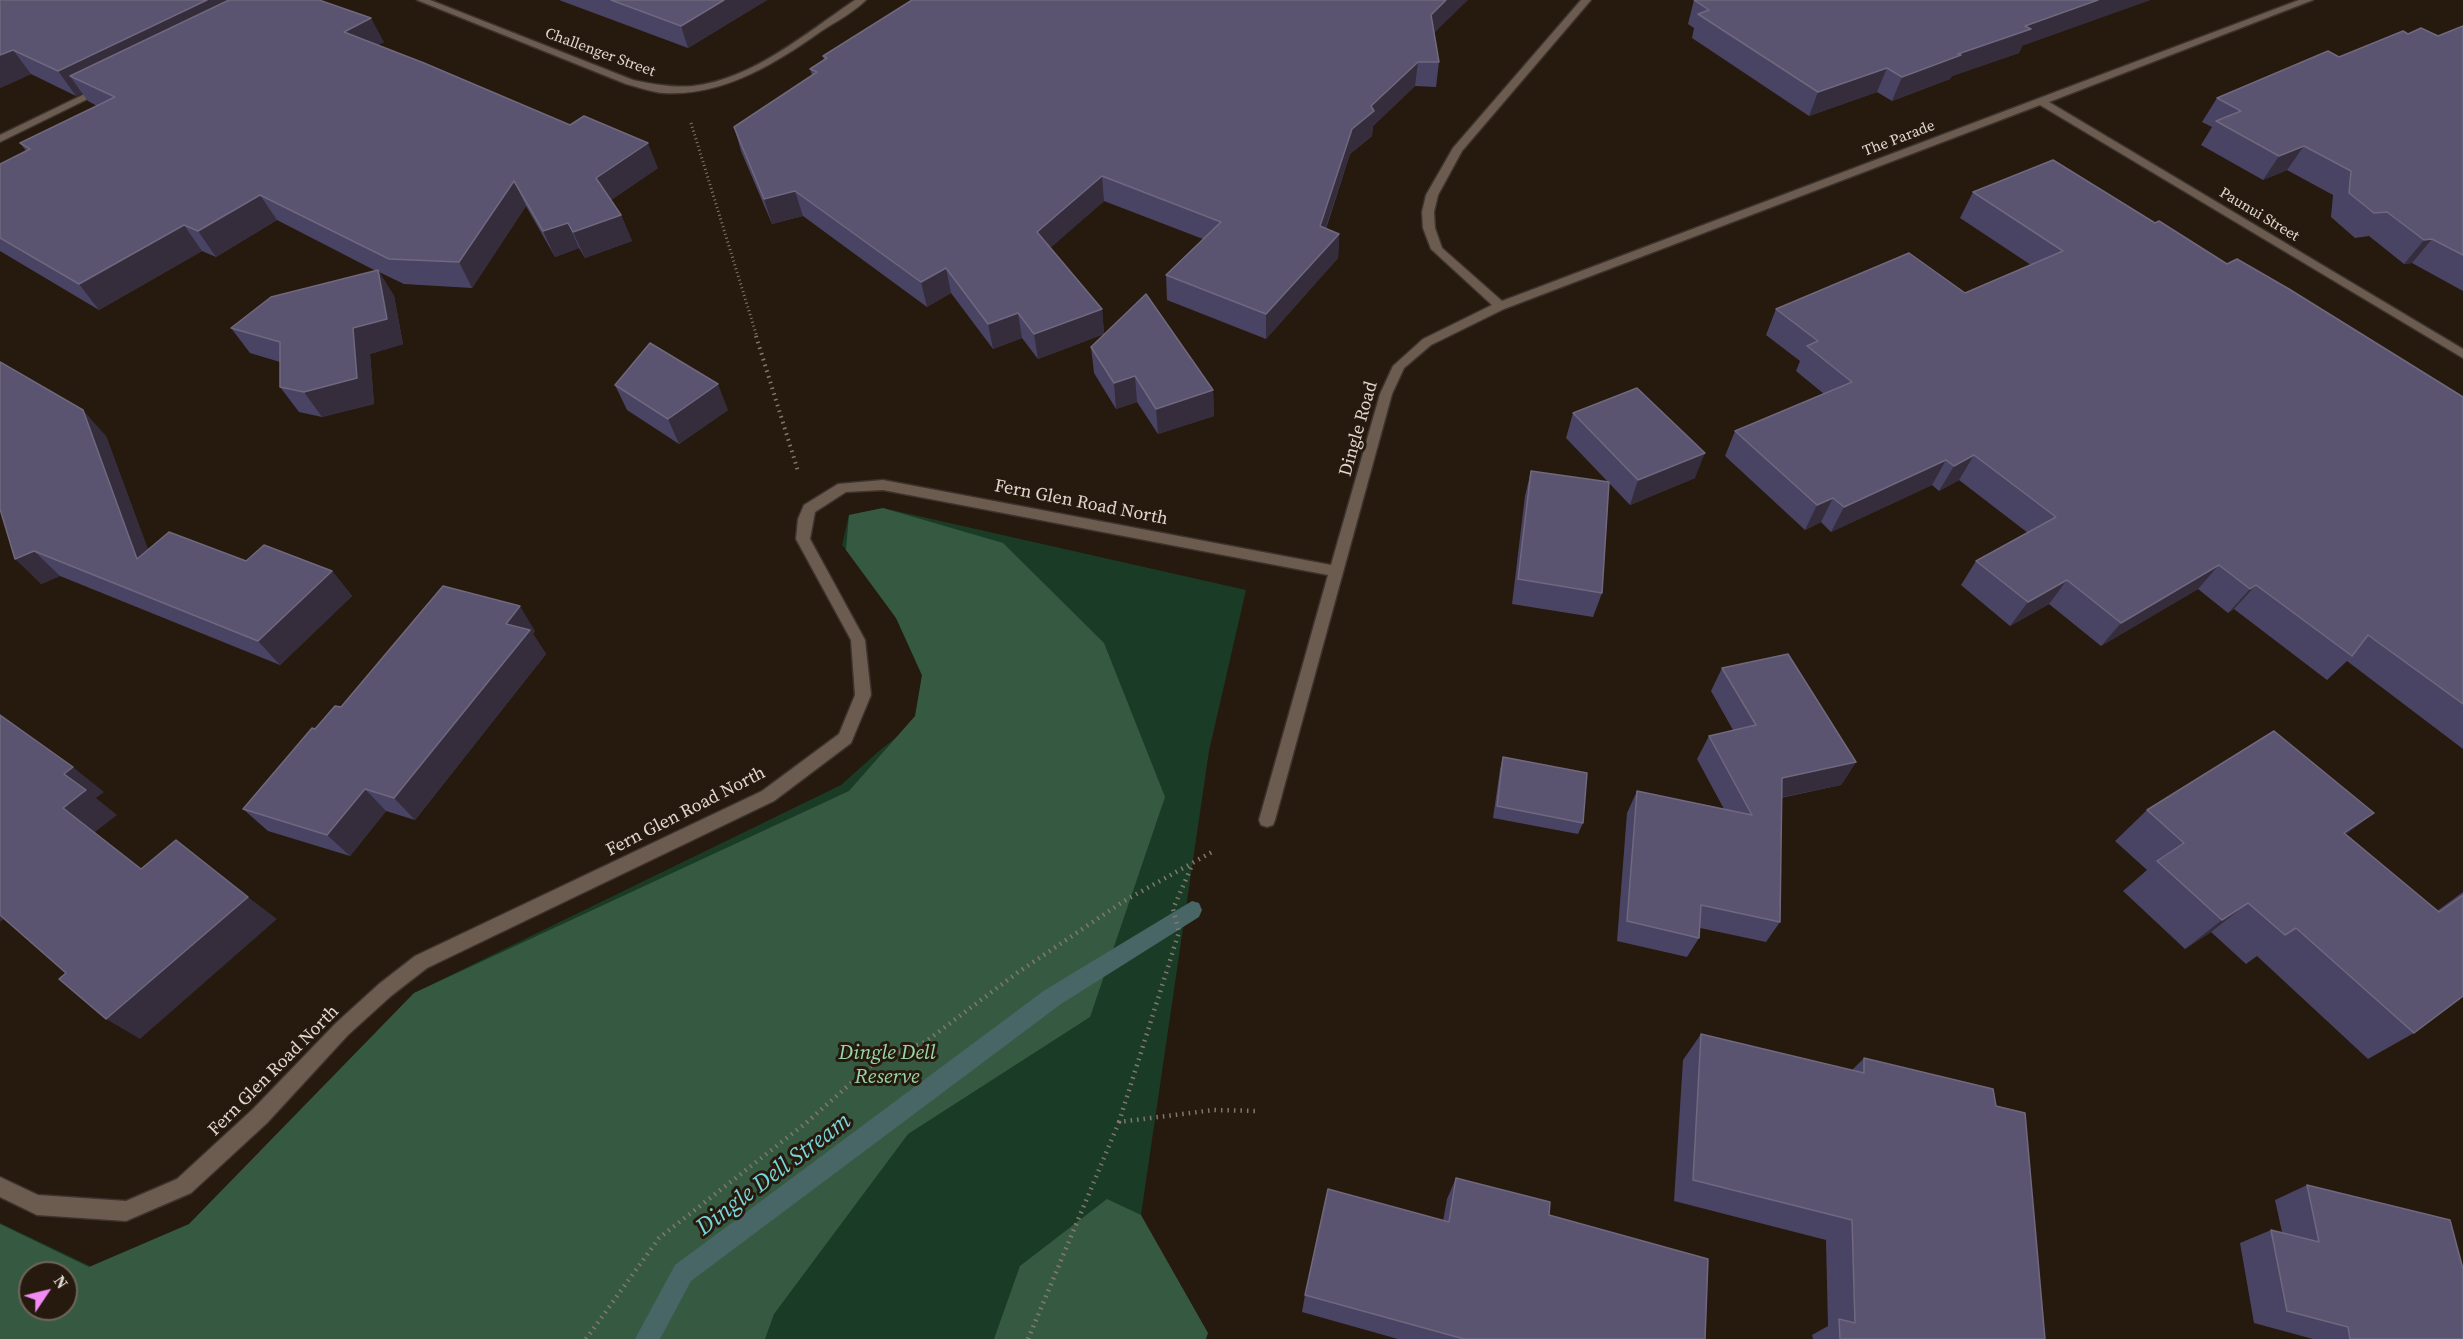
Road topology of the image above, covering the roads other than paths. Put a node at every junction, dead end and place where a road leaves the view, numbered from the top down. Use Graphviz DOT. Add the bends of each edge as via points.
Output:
graph roads {
  1 [pos="422,0"];
  2 [pos="861,0"];
  3 [pos="1586,0"];
  4 [pos="2308,0"];
  5 [pos="117,82"];
  6 [pos="2041,101"];
  7 [pos="0,139"];
  8 [pos="1500,306"];
  9 [pos="2463,354"];
  10 [pos="1338,572"];
  11 [pos="1268,820"];
  12 [pos="0,1187"];
  1 -- 2 [label="street, Challenger Street" via="647,89 664,91 721,83 756,69"];
  3 -- 8 [label="street" via="1457,150 1432,195 1429,228 1437,249"];
  4 -- 6 [label="street, The Parade"];
  5 -- 7 [label="street"];
  6 -- 8 [label="street, The Parade"];
  6 -- 9 [label="street, Paunui Street"];
  8 -- 10 [label="street, Dingle Road" via="1427,342 1399,366 1386,394"];
  10 -- 11 [label="street, Dingle Road"];
  10 -- 12 [label="street, Fern Glen Road North" via="883,485 843,487 809,509 803,539 858,640 863,695 844,738 768,796 421,962 342,1029 260,1116 184,1186 126,1211 37,1205"];
}
